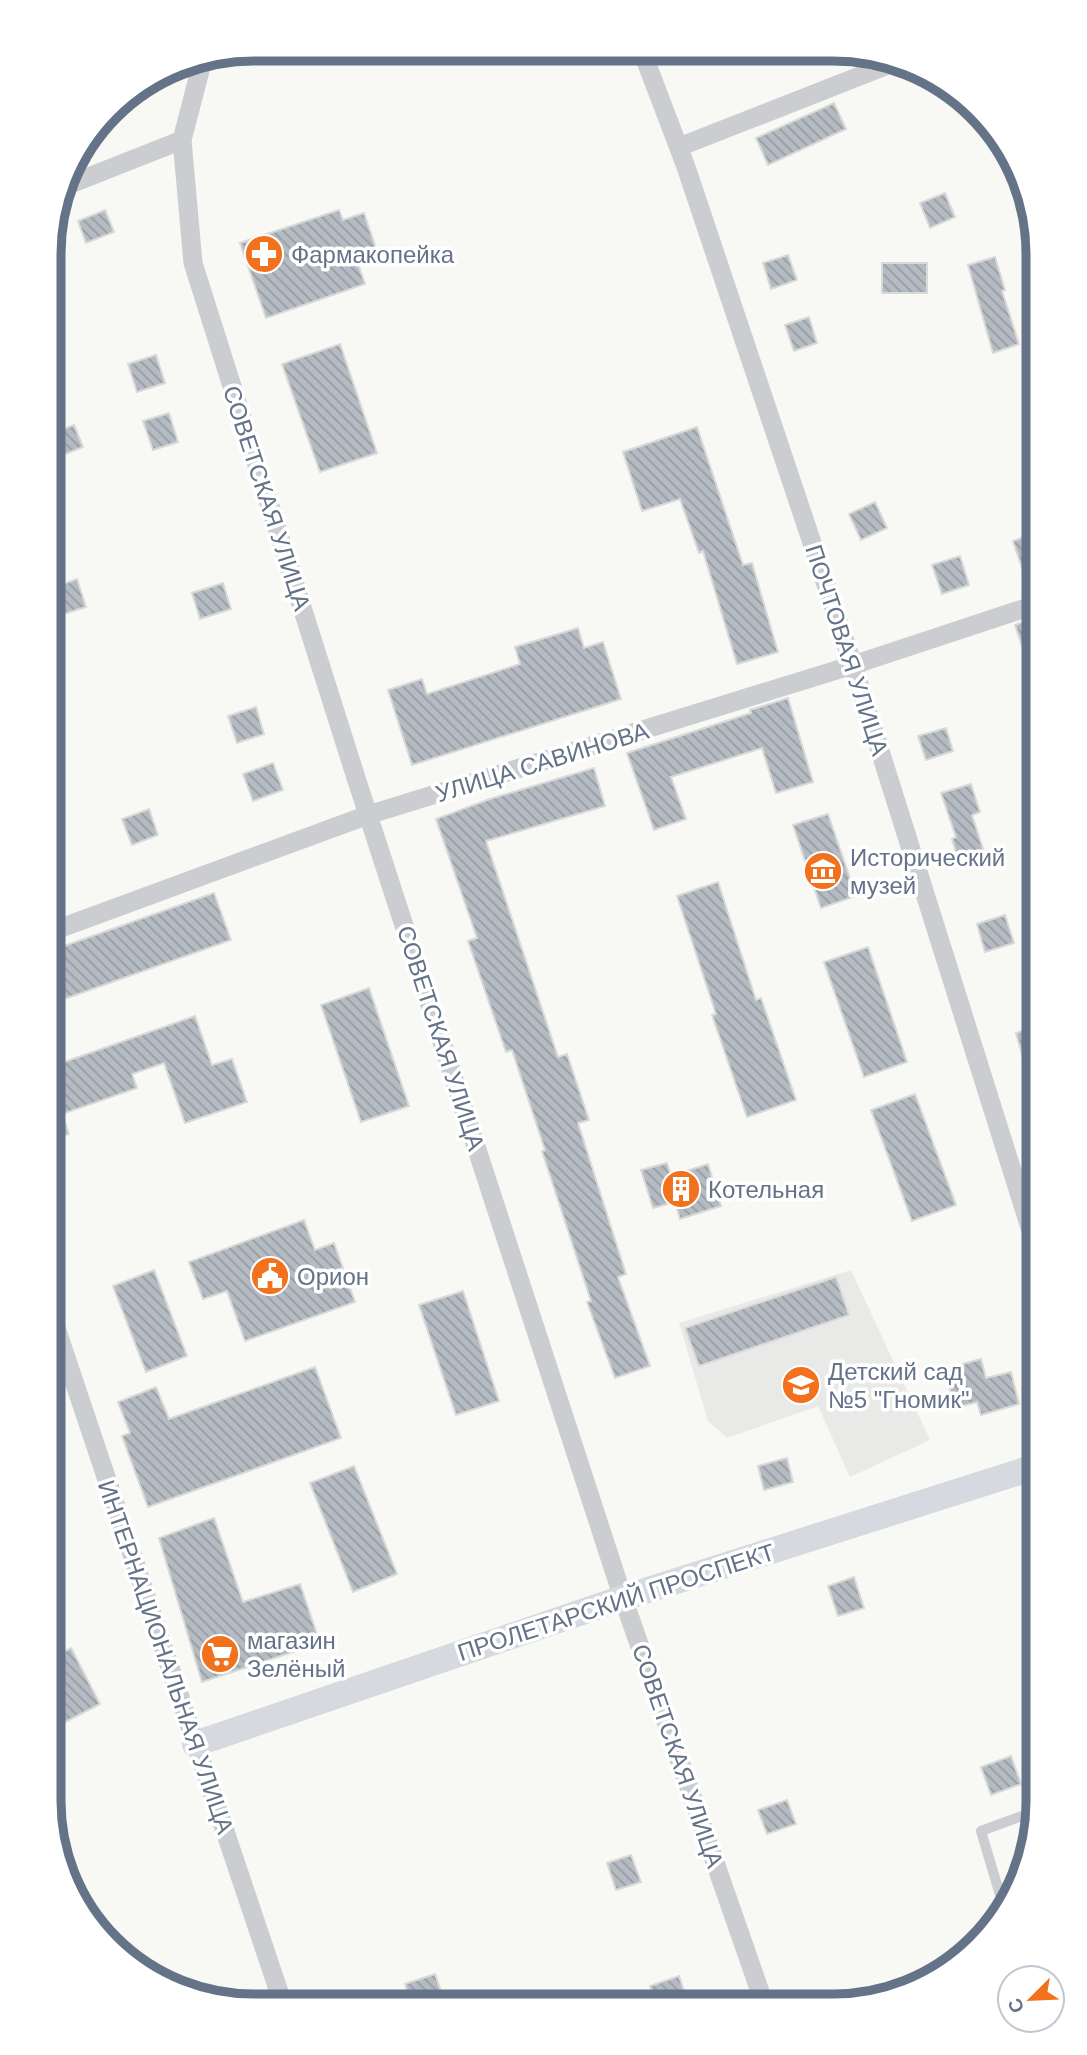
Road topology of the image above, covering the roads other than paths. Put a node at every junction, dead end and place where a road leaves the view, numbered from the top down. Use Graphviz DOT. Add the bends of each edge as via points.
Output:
graph roads {
  1 [pos="646,61"];
  2 [pos="881,68"];
  3 [pos="200,69"];
  4 [pos="182,140"];
  5 [pos="679,146"];
  6 [pos="75,182"];
  7 [pos="1026,608"];
  8 [pos="853,665"];
  9 [pos="368,815"];
  10 [pos="61,928"];
  11 [pos="1025,1214"];
  12 [pos="61,1343"];
  13 [pos="1025,1470"];
  14 [pos="623,1598"];
  15 [pos="195,1744"];
  16 [pos="1025,1815"];
  17 [pos="1000,1896"];
  18 [pos="280,1994"];
  19 [pos="761,1994"];
  1 -- 5 [label="street, ПОЧТОВАЯ УЛИЦА"];
  2 -- 5 [label="street"];
  3 -- 4 [label="street, СОВЕТСКАЯ УЛИЦА"];
  4 -- 6 [label="street"];
  4 -- 9 [label="street, СОВЕТСКАЯ УЛИЦА" via="193,263"];
  5 -- 8 [label="street, ПОЧТОВАЯ УЛИЦА"];
  7 -- 8 [label="street, УЛИЦА САВИНОВА"];
  8 -- 9 [label="street, УЛИЦА САВИНОВА"];
  8 -- 11 [label="street, ПОЧТОВАЯ УЛИЦА"];
  9 -- 10 [label="street, УЛИЦА САВИНОВА"];
  9 -- 14 [label="street, СОВЕТСКАЯ УЛИЦА"];
  12 -- 15 [label="street, ИНТЕРНАЦИОНАЛЬНАЯ УЛИЦА"];
  13 -- 14 [label="street, ПРОЛЕТАРСКИЙ ПРОСПЕКТ"];
  14 -- 15 [label="street, ПРОЛЕТАРСКИЙ ПРОСПЕКТ"];
  14 -- 19 [label="street, СОВЕТСКАЯ УЛИЦА"];
  15 -- 18 [label="street, ИНТЕРНАЦИОНАЛЬНАЯ УЛИЦА"];
  16 -- 17 [label="lane" via="981,1831"];
}
